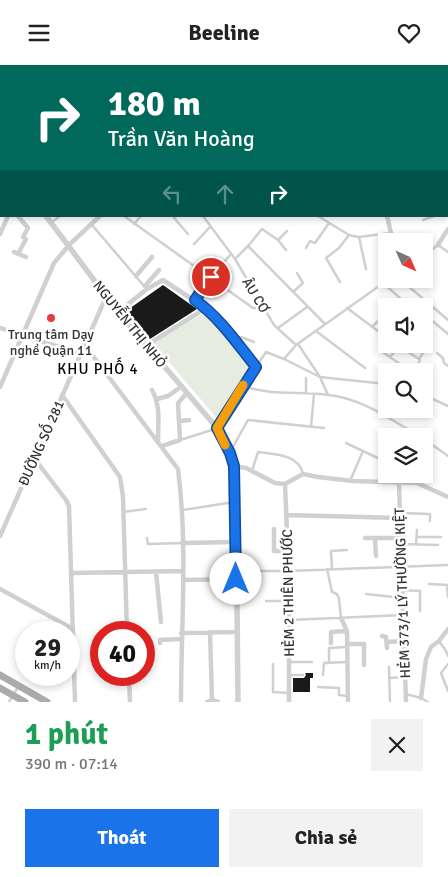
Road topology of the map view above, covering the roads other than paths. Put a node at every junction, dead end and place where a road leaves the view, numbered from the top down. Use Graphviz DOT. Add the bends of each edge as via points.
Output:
graph roads {
  1 [pos="19,217"];
  2 [pos="47,217"];
  3 [pos="59,217"];
  4 [pos="99,217"];
  5 [pos="125,217"];
  6 [pos="140,217"];
  7 [pos="175,217"];
  8 [pos="204,217"];
  9 [pos="209,217"];
  10 [pos="320,217"];
  11 [pos="387,217"];
  12 [pos="432,217"];
  13 [pos="206,220"];
  14 [pos="423,221"];
  15 [pos="51,223"];
  16 [pos="329,223"];
  17 [pos="134,224"];
  18 [pos="92,225"];
  19 [pos="2,226"];
  20 [pos="210,227"];
  21 [pos="448,229"];
  22 [pos="288,231"];
  23 [pos="391,233"];
  24 [pos="0,234"];
  25 [pos="188,234"];
  26 [pos="349,235"];
  27 [pos="378,235"];
  28 [pos="359,237"];
  29 [pos="278,240"];
  30 [pos="194,244"];
  31 [pos="69,245"];
  32 [pos="438,245"];
  33 [pos="248,247"];
  34 [pos="306,248"];
  35 [pos="286,250"];
  36 [pos="433,251"];
  37 [pos="448,252"];
  38 [pos="231,254"];
  39 [pos="26,257"];
  40 [pos="152,257"];
  41 [pos="235,259"];
  42 [pos="159,269"];
  43 [pos="366,269"];
  44 [pos="297,273"];
  45 [pos="136,276"];
  46 [pos="211,277"];
  47 [pos="340,282"];
  48 [pos="378,286"];
  49 [pos="146,287"];
  50 [pos="388,288"];
  51 [pos="411,288"];
  52 [pos="293,292"];
  53 [pos="106,297"];
  54 [pos="400,298"];
  55 [pos="195,300"];
  56 [pos="263,305"];
  57 [pos="307,307"];
  58 [pos="347,308"];
  59 [pos="206,309"];
  60 [pos="118,312"];
  61 [pos="448,320"];
  62 [pos="378,321"];
  63 [pos="433,322"];
  64 [pos="325,324"];
  65 [pos="372,327"];
  66 [pos="0,328"];
  67 [pos="278,328"];
  68 [pos="316,331"];
  69 [pos="378,331"];
  70 [pos="448,334"];
  71 [pos="23,335"];
  72 [pos="234,339"];
  73 [pos="254,342"];
  74 [pos="84,344"];
  75 [pos="147,345"];
  76 [pos="297,345"];
  77 [pos="384,353"];
  78 [pos="393,353"];
  79 [pos="411,353"];
  80 [pos="423,353"];
  81 [pos="437,353"];
  82 [pos="81,354"];
  83 [pos="390,357"];
  84 [pos="284,359"];
  85 [pos="419,359"];
  86 [pos="398,363"];
  87 [pos="419,363"];
  88 [pos="448,366"];
  89 [pos="256,367"];
  90 [pos="365,368"];
  91 [pos="320,377"];
  92 [pos="306,378"];
  93 [pos="378,383"];
  94 [pos="243,385"];
  95 [pos="182,386"];
  96 [pos="0,387"];
  97 [pos="152,391"];
  98 [pos="187,393"];
  99 [pos="306,393"];
  100 [pos="314,394"];
  101 [pos="62,395"];
  102 [pos="328,395"];
  103 [pos="157,399"];
  104 [pos="433,399"];
  105 [pos="448,406"];
  106 [pos="180,421"];
  107 [pos="189,421"];
  108 [pos="311,427"];
  109 [pos="217,428"];
  110 [pos="324,428"];
  111 [pos="406,428"];
  112 [pos="180,440"];
  113 [pos="158,442"];
  114 [pos="346,443"];
  115 [pos="433,445"];
  116 [pos="162,446"];
  117 [pos="363,451"];
  118 [pos="230,453"];
  119 [pos="448,456"];
  120 [pos="34,458"];
  121 [pos="378,458"];
  122 [pos="234,466"];
  123 [pos="252,471"];
  124 [pos="303,474"];
  125 [pos="350,481"];
  126 [pos="378,482"];
  127 [pos="399,483"];
  128 [pos="417,483"];
  129 [pos="285,484"];
  130 [pos="448,497"];
  131 [pos="236,502"];
  132 [pos="146,509"];
  133 [pos="181,511"];
  134 [pos="123,512"];
  135 [pos="286,515"];
  136 [pos="400,516"];
  137 [pos="430,521"];
  138 [pos="274,529"];
  139 [pos="417,530"];
  140 [pos="0,536"];
  141 [pos="417,537"];
  142 [pos="429,537"];
  143 [pos="441,537"];
  144 [pos="148,538"];
  145 [pos="375,538"];
  146 [pos="365,539"];
  147 [pos="401,541"];
  148 [pos="237,542"];
  149 [pos="182,543"];
  150 [pos="416,544"];
  151 [pos="429,545"];
  152 [pos="438,545"];
  153 [pos="347,550"];
  154 [pos="287,551"];
  155 [pos="376,556"];
  156 [pos="448,565"];
  157 [pos="402,566"];
  158 [pos="328,569"];
  159 [pos="332,569"];
  160 [pos="183,571"];
  161 [pos="237,571"];
  162 [pos="288,571"];
  163 [pos="125,572"];
  164 [pos="156,572"];
  165 [pos="71,573"];
  166 [pos="236,579"];
  167 [pos="183,580"];
  168 [pos="429,584"];
  169 [pos="448,585"];
  170 [pos="0,589"];
  171 [pos="402,590"];
  172 [pos="366,593"];
  173 [pos="448,597"];
  174 [pos="402,598"];
  175 [pos="266,601"];
  176 [pos="289,601"];
  177 [pos="420,611"];
  178 [pos="403,615"];
  179 [pos="341,618"];
  180 [pos="289,620"];
  181 [pos="58,621"];
  182 [pos="73,621"];
  183 [pos="127,621"];
  184 [pos="160,622"];
  185 [pos="448,629"];
  186 [pos="347,631"];
  187 [pos="210,632"];
  188 [pos="237,632"];
  189 [pos="181,633"];
  190 [pos="382,637"];
  191 [pos="181,639"];
  192 [pos="404,641"];
  193 [pos="439,641"];
  194 [pos="387,642"];
  195 [pos="160,643"];
  196 [pos="331,643"];
  197 [pos="347,646"];
  198 [pos="387,649"];
  199 [pos="448,656"];
  200 [pos="289,662"];
  201 [pos="312,662"];
  202 [pos="347,662"];
  203 [pos="329,663"];
  204 [pos="448,663"];
  205 [pos="273,665"];
  206 [pos="364,665"];
  207 [pos="389,667"];
  208 [pos="0,675"];
  209 [pos="289,675"];
  210 [pos="303,675"];
  211 [pos="323,675"];
  212 [pos="405,677"];
  213 [pos="389,678"];
  214 [pos="15,684"];
  215 [pos="18,686"];
  216 [pos="75,686"];
  217 [pos="129,686"];
  218 [pos="318,687"];
  219 [pos="0,688"];
  220 [pos="448,691"];
  221 [pos="289,693"];
  222 [pos="405,694"];
  223 [pos="348,696"];
  224 [pos="421,698"];
  225 [pos="11,699"];
  226 [pos="210,701"];
  227 [pos="25,702"];
  228 [pos="46,702"];
  229 [pos="75,702"];
  230 [pos="130,702"];
  231 [pos="181,702"];
  232 [pos="218,702"];
  233 [pos="238,702"];
  234 [pos="289,702"];
  235 [pos="348,702"];
  236 [pos="390,702"];
  237 [pos="406,702"];
  238 [pos="428,702"];
  1 -- 39 [label="street" via="28,228 23,237 26,239 16,253"];
  2 -- 15 [label="street, NGUYỄN THỊ NHỎ"];
  3 -- 15 [label="lane"];
  4 -- 18 [label="street"];
  5 -- 17 [label="lane"];
  6 -- 17 [label="lane"];
  7 -- 25 [label="lane"];
  8 -- 13 [label="lane, ÂU CƠ"];
  9 -- 13 [label="lane"];
  10 -- 16 [label="lane"];
  11 -- 23 [label="street"];
  12 -- 14 [label="lane"];
  13 -- 20 [label="lane, ÂU CƠ"];
  15 -- 31 [label="street, NGUYỄN THỊ NHỎ"];
  16 -- 26 [label="lane"];
  16 -- 34 [label="lane" via="315,243 310,241"];
  17 -- 46 [label="lane"];
  18 -- 31 [label="street"];
  18 -- 45 [label="lane"];
  19 -- 24 [label="street"];
  20 -- 30 [label="lane"];
  20 -- 38 [label="lane, ÂU CƠ"];
  21 -- 32 [label="street"];
  22 -- 29 [label="lane"];
  26 -- 28 [label="lane"];
  26 -- 47 [label="lane" via="326,259"];
  27 -- 28 [label="lane"];
  28 -- 43 [label="lane"];
  29 -- 33 [label="lane" via="262,229"];
  29 -- 35 [label="lane"];
  31 -- 53 [label="street, NGUYỄN THỊ NHỎ"];
  31 -- 71 [label="street" via="54,263"];
  32 -- 36 [label="lane"];
  32 -- 37 [label="lane"];
  33 -- 41 [label="lane"];
  33 -- 52 [label="lane"];
  38 -- 41 [label="lane, ÂU CƠ"];
  38 -- 46 [label="lane"];
  40 -- 45 [label="street"];
  41 -- 56 [label="lane, ÂU CƠ"];
  42 -- 49 [label="street"];
  44 -- 52 [label="lane" via="303,283"];
  45 -- 49 [label="lane"];
  46 -- 55 [label="lane"];
  46 -- 56 [label="lane" via="253,308"];
  48 -- 58 [label="lane"];
  49 -- 55 [label="street" via="163,280"];
  49 -- 60 [label="street"];
  50 -- 54 [label="lane"];
  51 -- 61 [label="lane"];
  52 -- 57 [label="lane"];
  53 -- 60 [label="street, NGUYỄN THỊ NHỎ"];
  53 -- 74 [label="street, ĐƯỜNG SỐ 281"];
  55 -- 59 [label="street"];
  56 -- 67 [label="lane, ÂU CƠ"];
  57 -- 64 [label="lane"];
  57 -- 67 [label="lane"];
  58 -- 64 [label="lane"];
  58 -- 65 [label="lane"];
  59 -- 72 [label="street"];
  59 -- 75 [label="street"];
  60 -- 75 [label="street, NGUYỄN THỊ NHỎ"];
  62 -- 65 [label="lane"];
  63 -- 70 [label="lane"];
  64 -- 68 [label="lane"];
  65 -- 69 [label="lane"];
  66 -- 71 [label="street"];
  67 -- 76 [label="lane, ÂU CƠ"];
  68 -- 76 [label="lane"];
  68 -- 90 [label="lane"];
  71 -- 82 [label="street"];
  71 -- 96 [label="street"];
  72 -- 73 [label="lane" via="241,337"];
  72 -- 89 [label="street"];
  74 -- 82 [label="street, ĐƯỜNG SỐ 281"];
  74 -- 113 [label="street"];
  75 -- 95 [label="street, NGUYỄN THỊ NHỎ"];
  76 -- 84 [label="lane"];
  76 -- 91 [label="lane, ÂU CƠ"];
  77 -- 83 [label="lane"];
  78 -- 83 [label="lane"];
  79 -- 85 [label="lane"];
  80 -- 85 [label="lane"];
  81 -- 88 [label="lane"];
  82 -- 101 [label="street, ĐƯỜNG SỐ 281"];
  83 -- 86 [label="lane"];
  84 -- 89 [label="lane" via="266,352"];
  84 -- 91 [label="lane"];
  85 -- 87 [label="lane"];
  89 -- 94 [label="street"];
  91 -- 93 [label="lane"];
  91 -- 102 [label="lane"];
  92 -- 99 [label="lane"];
  94 -- 99 [label="lane" via="256,391"];
  94 -- 109 [label="street"];
  95 -- 98 [label="street, NGUYỄN THỊ NHỎ"];
  95 -- 103 [label="street"];
  97 -- 103 [label="street"];
  98 -- 106 [label="street" via="178,403"];
  98 -- 109 [label="street, NGUYỄN THỊ NHỎ"];
  99 -- 100 [label="lane"];
  100 -- 102 [label="lane"];
  100 -- 108 [label="lane"];
  101 -- 120 [label="street, ĐƯỜNG SỐ 281"];
  101 -- 134 [label="street" via="120,477"];
  102 -- 111 [label="lane" via="354,399"];
  103 -- 113 [label="street"];
  104 -- 105 [label="lane"];
  106 -- 107 [label="street"];
  106 -- 112 [label="street"];
  108 -- 110 [label="lane"];
  108 -- 118 [label="lane" via="248,421"];
  109 -- 112 [label="lane"];
  109 -- 118 [label="street, NGUYỄN THỊ NHỎ"];
  112 -- 116 [label="street"];
  113 -- 116 [label="street"];
  114 -- 117 [label="lane"];
  115 -- 119 [label="lane"];
  116 -- 133 [label="street" via="178,469"];
  117 -- 121 [label="lane"];
  117 -- 125 [label="lane"];
  118 -- 122 [label="street, NGUYỄN THỊ NHỎ"];
  120 -- 140 [label="street, ĐƯỜNG SỐ 281"];
  120 -- 165 [label="street" via="69,506"];
  122 -- 123 [label="street"];
  122 -- 131 [label="street, NGUYỄN THỊ NHỎ"];
  123 -- 124 [label="lane" via="258,452 290,457 302,467"];
  123 -- 129 [label="street" via="275,483"];
  124 -- 125 [label="street"];
  124 -- 129 [label="street"];
  125 -- 126 [label="street"];
  127 -- 136 [label="street, HẺM 373/1 LÝ THƯỜNG KIỆT"];
  128 -- 130 [label="street"];
  129 -- 135 [label="street, HẺM 2 THIÊN PHƯỚC"];
  131 -- 133 [label="lane"];
  131 -- 148 [label="street, NGUYỄN THỊ NHỎ"];
  132 -- 134 [label="lane"];
  133 -- 149 [label="street"];
  134 -- 163 [label="street"];
  135 -- 136 [label="street"];
  135 -- 154 [label="street, HẺM 2 THIÊN PHƯỚC"];
  136 -- 137 [label="lane" via="430,514"];
  136 -- 147 [label="street, HẺM 373/1 LÝ THƯỜNG KIỆT"];
  138 -- 154 [label="street" via="274,551"];
  139 -- 141 [label="lane"];
  141 -- 142 [label="lane"];
  141 -- 150 [label="lane"];
  142 -- 143 [label="lane"];
  142 -- 151 [label="lane"];
  144 -- 149 [label="lane" via="148,544"];
  145 -- 146 [label="street"];
  145 -- 147 [label="street"];
  145 -- 155 [label="street"];
  147 -- 150 [label="lane"];
  147 -- 157 [label="street, HẺM 373/1 LÝ THƯỜNG KIỆT"];
  148 -- 149 [label="street"];
  148 -- 161 [label="street, NGUYỄN THỊ NHỎ"];
  149 -- 160 [label="street"];
  150 -- 151 [label="lane"];
  151 -- 152 [label="lane"];
  153 -- 159 [label="lane" via="331,551"];
  154 -- 162 [label="street, HẺM 2 THIÊN PHƯỚC"];
  156 -- 157 [label="lane"];
  157 -- 159 [label="lane"];
  157 -- 171 [label="street, HẺM 373/1 LÝ THƯỜNG KIỆT"];
  158 -- 159 [label="lane"];
  158 -- 162 [label="lane"];
  158 -- 179 [label="lane" via="332,592 339,599"];
  160 -- 164 [label="street"];
  160 -- 167 [label="street"];
  161 -- 162 [label="lane"];
  161 -- 166 [label="street, NGUYỄN THỊ NHỎ"];
  162 -- 176 [label="street, HẺM 2 THIÊN PHƯỚC"];
  163 -- 164 [label="street"];
  163 -- 165 [label="street"];
  163 -- 183 [label="street"];
  164 -- 184 [label="street"];
  165 -- 182 [label="street"];
  166 -- 167 [label="street"];
  166 -- 188 [label="street, NGUYỄN THỊ NHỎ"];
  167 -- 189 [label="street"];
  168 -- 169 [label="lane"];
  169 -- 173 [label="lane"];
  170 -- 181 [label="street"];
  171 -- 174 [label="street, HẺM 373/1 LÝ THƯỜNG KIỆT"];
  171 -- 177 [label="lane" via="420,591"];
  172 -- 174 [label="lane"];
  174 -- 178 [label="street, HẺM 373/1 LÝ THƯỜNG KIỆT"];
  175 -- 176 [label="lane"];
  176 -- 180 [label="street, HẺM 2 THIÊN PHƯỚC"];
  178 -- 179 [label="lane"];
  178 -- 192 [label="street, HẺM 373/1 LÝ THƯỜNG KIỆT"];
  179 -- 180 [label="lane"];
  179 -- 186 [label="street"];
  180 -- 200 [label="street, HẺM 2 THIÊN PHƯỚC"];
  185 -- 193 [label="street"];
  186 -- 196 [label="street" via="331,632"];
  186 -- 197 [label="street"];
  187 -- 188 [label="street"];
  187 -- 189 [label="street"];
  187 -- 226 [label="street"];
  188 -- 233 [label="street, NGUYỄN THỊ NHỎ"];
  189 -- 191 [label="street"];
  190 -- 194 [label="street" via="386,637"];
  191 -- 195 [label="street" via="160,640"];
  191 -- 231 [label="street"];
  192 -- 194 [label="street"];
  192 -- 212 [label="street, HẺM 373/1 LÝ THƯỜNG KIỆT"];
  193 -- 199 [label="lane"];
  193 -- 224 [label="street" via="431,647 426,659"];
  194 -- 198 [label="street"];
  197 -- 202 [label="street"];
  197 -- 203 [label="lane" via="329,648"];
  197 -- 206 [label="street" via="364,644"];
  200 -- 201 [label="lane"];
  200 -- 209 [label="street, HẺM 2 THIÊN PHƯỚC"];
  202 -- 203 [label="lane"];
  202 -- 223 [label="street"];
  203 -- 211 [label="lane" via="324,663"];
  204 -- 220 [label="lane" via="441,673"];
  205 -- 221 [label="lane" via="273,692"];
  207 -- 213 [label="lane"];
  208 -- 214 [label="main road"];
  209 -- 210 [label="lane"];
  209 -- 221 [label="street, HẺM 2 THIÊN PHƯỚC"];
  212 -- 213 [label="lane"];
  212 -- 222 [label="street, HẺM 373/1 LÝ THƯỜNG KIỆT"];
  213 -- 236 [label="lane"];
  215 -- 225 [label="lane"];
  215 -- 228 [label="main road"];
  216 -- 229 [label="street"];
  217 -- 230 [label="street"];
  218 -- 223 [label="lane" via="339,688 339,695"];
  219 -- 225 [label="main road"];
  221 -- 234 [label="street, HẺM 2 THIÊN PHƯỚC"];
  222 -- 224 [label="lane"];
  222 -- 237 [label="street, HẺM 373/1 LÝ THƯỜNG KIỆT"];
  223 -- 235 [label="street"];
  224 -- 238 [label="lane"];
  225 -- 227 [label="main road"];
  226 -- 232 [label="street"];
}
